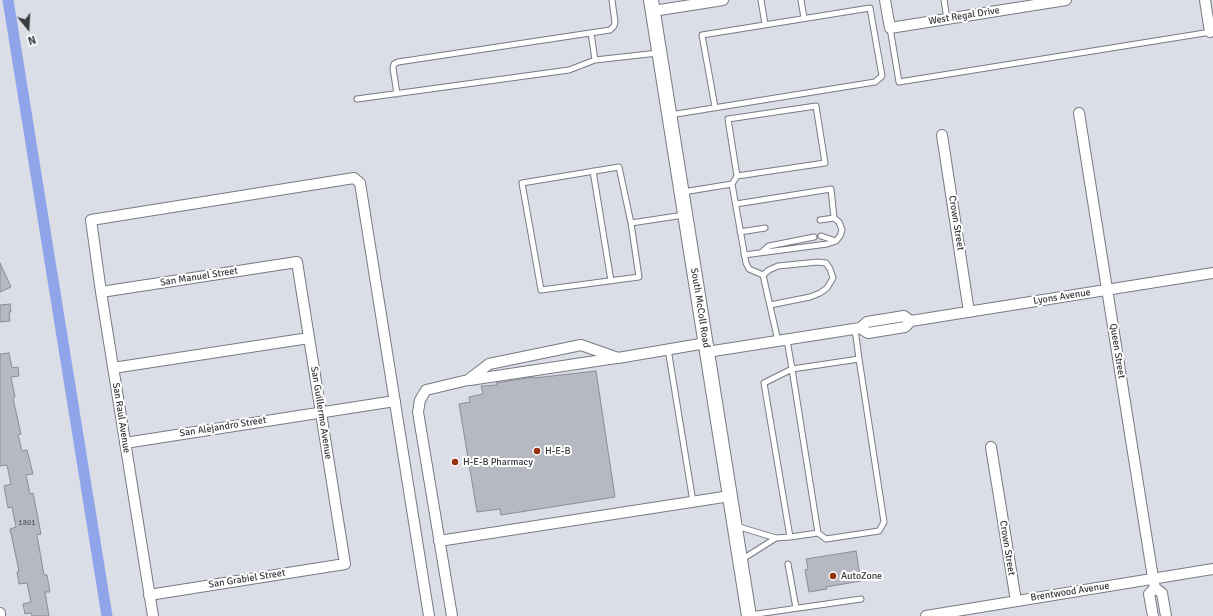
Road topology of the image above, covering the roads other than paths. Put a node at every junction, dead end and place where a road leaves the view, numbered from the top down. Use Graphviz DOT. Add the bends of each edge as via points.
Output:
graph roads {
  1 [pos="612,0"];
  2 [pos="723,0"];
  3 [pos="761,0"];
  4 [pos="801,0"];
  5 [pos="885,0"];
  6 [pos="944,0"];
  7 [pos="1066,0"];
  8 [pos="1205,0"];
  9 [pos="652,5"];
  10 [pos="804,18"];
  11 [pos="947,19"];
  12 [pos="765,24"];
  13 [pos="890,28"];
  14 [pos="1212,32"];
  15 [pos="591,33"];
  16 [pos="659,52"];
  17 [pos="595,60"];
  18 [pos="396,94"];
  19 [pos="357,99"];
  20 [pos="715,107"];
  21 [pos="1078,113"];
  22 [pos="669,115"];
  23 [pos="942,135"];
  24 [pos="593,171"];
  25 [pos="737,176"];
  26 [pos="732,184"];
  27 [pos="682,192"];
  28 [pos="736,204"];
  29 [pos="685,215"];
  30 [pos="834,218"];
  31 [pos="820,220"];
  32 [pos="631,223"];
  33 [pos="765,228"];
  34 [pos="740,232"];
  35 [pos="821,236"];
  36 [pos="814,237"];
  37 [pos="836,240"];
  38 [pos="760,253"];
  39 [pos="744,255"];
  40 [pos="297,262"];
  41 [pos="1213,273"];
  42 [pos="763,275"];
  43 [pos="611,281"];
  44 [pos="1107,290"];
  45 [pos="101,292"];
  46 [pos="770,305"];
  47 [pos="969,312"];
  48 [pos="857,329"];
  49 [pos="309,338"];
  50 [pos="783,340"];
  51 [pos="706,348"];
  52 [pos="668,349"];
  53 [pos="618,358"];
  54 [pos="859,359"];
  55 [pos="113,368"];
  56 [pos="792,369"];
  57 [pos="468,380"];
  58 [pos="395,401"];
  59 [pos="321,412"];
  60 [pos="125,443"];
  61 [pos="991,447"];
  62 [pos="730,496"];
  63 [pos="693,502"];
  64 [pos="735,526"];
  65 [pos="818,533"];
  66 [pos="776,538"];
  67 [pos="790,538"];
  68 [pos="439,541"];
  69 [pos="740,561"];
  70 [pos="345,564"];
  71 [pos="788,564"];
  72 [pos="1213,569"];
  73 [pos="1154,583"];
  74 [pos="149,595"];
  75 [pos="861,599"];
  76 [pos="1016,601"];
  77 [pos="796,608"];
  78 [pos="153,616"];
  79 [pos="429,616"];
  80 [pos="452,616"];
  81 [pos="747,616"];
  82 [pos="926,616"];
  83 [pos="1153,616"];
  84 [pos="1166,616"];
  1 -- 15 [label="lane" via="614,26 610,30"];
  2 -- 9 [label="street"];
  3 -- 12 [label="lane"];
  4 -- 10 [label="lane"];
  5 -- 13 [label="street"];
  6 -- 11 [label="lane"];
  7 -- 11 [label="street, West Regal Drive"];
  8 -- 14 [label="street"];
  9 -- 16 [label="main road, South McColl Road"];
  10 -- 12 [label="lane"];
  10 -- 20 [label="lane" via="870,8 882,76 875,82"];
  11 -- 13 [label="street, West Regal Drive"];
  12 -- 20 [label="lane" via="702,35"];
  13 -- 14 [label="lane" via="899,82"];
  15 -- 17 [label="lane"];
  15 -- 18 [label="lane" via="398,62 393,68"];
  16 -- 17 [label="lane"];
  16 -- 22 [label="main road, South McColl Road"];
  17 -- 18 [label="lane" via="569,70"];
  18 -- 19 [label="lane"];
  20 -- 22 [label="lane"];
  21 -- 44 [label="street, Queen Street"];
  22 -- 27 [label="main road, South McColl Road"];
  23 -- 47 [label="street, Crown Street"];
  24 -- 32 [label="lane" via="619,167"];
  24 -- 43 [label="lane"];
  24 -- 43 [label="lane" via="522,183 541,290"];
  25 -- 25 [label="lane" via="728,120 816,106 825,163"];
  25 -- 26 [label="lane"];
  26 -- 27 [label="lane"];
  26 -- 28 [label="lane"];
  27 -- 29 [label="main road, South McColl Road"];
  28 -- 30 [label="lane" via="831,190"];
  28 -- 34 [label="lane"];
  29 -- 32 [label="lane"];
  29 -- 51 [label="main road, South McColl Road"];
  30 -- 31 [label="lane"];
  30 -- 37 [label="lane" via="842,230"];
  32 -- 43 [label="lane" via="639,277"];
  33 -- 34 [label="lane"];
  34 -- 39 [label="lane"];
  35 -- 37 [label="lane"];
  36 -- 38 [label="lane" via="769,246"];
  37 -- 38 [label="lane" via="827,244"];
  38 -- 39 [label="lane"];
  39 -- 42 [label="lane" via="749,269"];
  40 -- 45 [label="street, San Manuel Street"];
  40 -- 49 [label="street, San Guillermo Avenue"];
  41 -- 44 [label="street, Lyons Avenue"];
  42 -- 46 [label="lane"];
  42 -- 46 [label="lane" via="778,266 818,262 826,263 833,278 827,288 820,293"];
  44 -- 47 [label="street, Lyons Avenue"];
  44 -- 73 [label="street, Queen Street"];
  45 -- 55 [label="street, San Raul Avenue"];
  45 -- 58 [label="street, San Raul Avenue" via="91,220 354,178 360,183"];
  46 -- 50 [label="lane"];
  47 -- 48 [label="street, Lyons Avenue" via="911,321 905,327 868,333"];
  48 -- 50 [label="street, Lyons Avenue"];
  48 -- 54 [label="lane"];
  49 -- 55 [label="street"];
  49 -- 59 [label="street, San Guillermo Avenue"];
  50 -- 51 [label="street, Lyons Avenue"];
  50 -- 56 [label="lane"];
  51 -- 52 [label="street, Lyons Avenue"];
  51 -- 62 [label="main road, South McColl Road"];
  52 -- 53 [label="street, Lyons Avenue"];
  52 -- 63 [label="lane"];
  53 -- 57 [label="street, Lyons Avenue"];
  53 -- 57 [label="street" via="581,345 489,364"];
  54 -- 56 [label="lane"];
  54 -- 65 [label="lane" via="884,522 879,531 826,539"];
  55 -- 60 [label="street, San Raul Avenue"];
  56 -- 65 [label="lane"];
  56 -- 67 [label="lane" via="764,383"];
  57 -- 68 [label="street, Lyons Avenue" via="426,390 420,400 418,412"];
  58 -- 59 [label="street, San Alejandro Street"];
  58 -- 79 [label="street"];
  59 -- 60 [label="street, San Alejandro Street"];
  59 -- 70 [label="street, San Guillermo Avenue"];
  60 -- 74 [label="street, San Raul Avenue"];
  61 -- 76 [label="street, Crown Street"];
  62 -- 63 [label="street"];
  62 -- 64 [label="main road, South McColl Road"];
  63 -- 68 [label="street"];
  64 -- 66 [label="lane"];
  64 -- 69 [label="main road, South McColl Road"];
  65 -- 67 [label="lane"];
  66 -- 67 [label="lane"];
  66 -- 69 [label="lane"];
  68 -- 80 [label="street, Lyons Avenue"];
  69 -- 81 [label="main road, South McColl Road"];
  70 -- 74 [label="street, San Grabiel Street"];
  71 -- 77 [label="lane"];
  72 -- 73 [label="street, Brentwood Avenue"];
  73 -- 76 [label="street, Brentwood Avenue"];
  73 -- 83 [label="street, Queen Street" via="1149,594"];
  73 -- 84 [label="street, Queen Street" via="1162,593"];
  74 -- 78 [label="street, San Raul Avenue"];
  75 -- 77 [label="lane"];
  76 -- 82 [label="street, Brentwood Avenue"];
  77 -- 81 [label="lane"];
}
